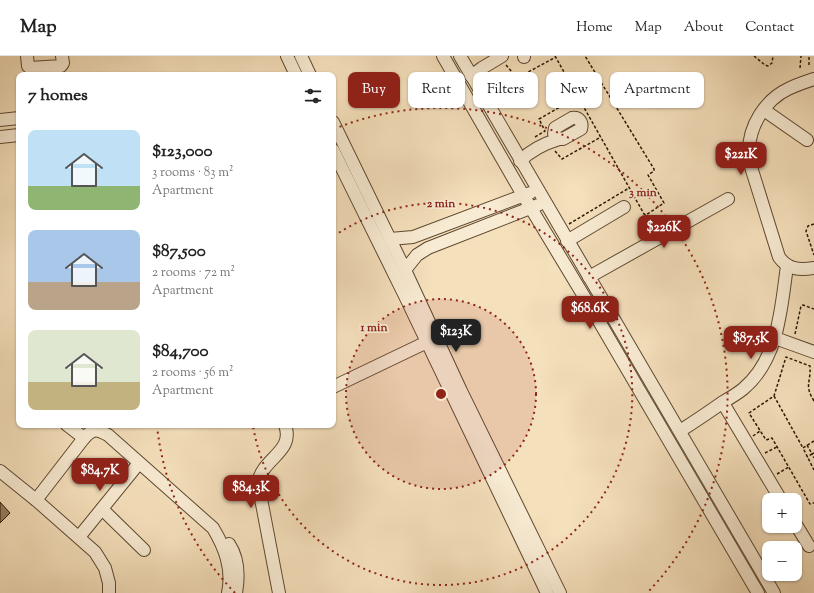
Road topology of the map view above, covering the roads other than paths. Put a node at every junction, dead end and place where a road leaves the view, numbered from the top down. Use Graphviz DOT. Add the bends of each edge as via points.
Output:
graph roads {
  1 [pos="27,56"];
  2 [pos="62,56"];
  3 [pos="287,56"];
  4 [pos="301,56"];
  5 [pos="443,56"];
  6 [pos="460,56"];
  7 [pos="491,56"];
  8 [pos="503,61"];
  9 [pos="295,72"];
  10 [pos="309,72"];
  11 [pos="469,72"];
  12 [pos="814,79"];
  13 [pos="764,110"];
  14 [pos="16,118"];
  15 [pos="0,120"];
  16 [pos="336,129"];
  17 [pos="16,135"];
  18 [pos="0,136"];
  19 [pos="556,136"];
  20 [pos="807,140"];
  21 [pos="336,156"];
  22 [pos="518,157"];
  23 [pos="537,190"];
  24 [pos="523,195"];
  25 [pos="728,199"];
  26 [pos="544,202"];
  27 [pos="624,207"];
  28 [pos="531,208"];
  29 [pos="390,239"];
  30 [pos="567,241"];
  31 [pos="786,266"];
  32 [pos="814,268"];
  33 [pos="405,270"];
  34 [pos="589,278"];
  35 [pos="410,295"];
  36 [pos="775,338"];
  37 [pos="427,342"];
  38 [pos="814,352"];
  39 [pos="336,386"];
  40 [pos="723,403"];
  41 [pos="71,428"];
  42 [pos="286,428"];
  43 [pos="680,431"];
  44 [pos="84,438"];
  45 [pos="140,463"];
  46 [pos="0,471"];
  47 [pos="777,493"];
  48 [pos="36,500"];
  49 [pos="102,509"];
  50 [pos="213,528"];
  51 [pos="801,533"];
  52 [pos="79,537"];
  53 [pos="809,546"];
  54 [pos="144,550"];
  55 [pos="109,593"];
  56 [pos="228,593"];
  57 [pos="236,593"];
  58 [pos="279,593"];
  59 [pos="547,593"];
  60 [pos="560,593"];
  61 [pos="758,593"];
  62 [pos="774,593"];
  1 -- 2 [label="street" via="30,68 61,66"];
  3 -- 9 [label="street"];
  4 -- 10 [label="street"];
  5 -- 24 [label="street"];
  6 -- 11 [label="street"];
  7 -- 11 [label="street"];
  8 -- 11 [label="street"];
  11 -- 22 [label="street"];
  12 -- 13 [label="street" via="787,89"];
  13 -- 20 [label="street"];
  13 -- 31 [label="street" via="755,123 750,137 751,167 779,257"];
  14 -- 15 [label="street"];
  16 -- 29 [label="street"];
  17 -- 18 [label="street"];
  19 -- 22 [label="street" via="551,142 528,155"];
  21 -- 35 [label="street"];
  22 -- 23 [label="street"];
  23 -- 24 [label="street"];
  23 -- 26 [label="street"];
  24 -- 28 [label="street"];
  24 -- 29 [label="street" via="413,237"];
  25 -- 34 [label="street"];
  26 -- 28 [label="street"];
  26 -- 30 [label="street"];
  27 -- 30 [label="street"];
  28 -- 33 [label="street" via="428,248 417,255"];
  28 -- 61 [label="street"];
  29 -- 33 [label="street"];
  30 -- 34 [label="street"];
  31 -- 32 [label="street" via="796,269"];
  31 -- 36 [label="street" via="780,319"];
  33 -- 35 [label="street"];
  34 -- 43 [label="street"];
  35 -- 37 [label="street"];
  35 -- 60 [label="street" via="461,391"];
  36 -- 38 [label="street"];
  36 -- 40 [label="street" via="768,357 757,374 744,388"];
  37 -- 39 [label="street"];
  37 -- 59 [label="street"];
  40 -- 43 [label="street"];
  40 -- 47 [label="street"];
  41 -- 44 [label="street"];
  42 -- 58 [label="street" via="286,442 263,468 258,483"];
  43 -- 62 [label="street"];
  44 -- 45 [label="street" via="95,430 100,430"];
  44 -- 48 [label="street"];
  45 -- 49 [label="street"];
  45 -- 50 [label="street"];
  46 -- 48 [label="street"];
  48 -- 52 [label="street"];
  49 -- 52 [label="street"];
  49 -- 54 [label="street"];
  50 -- 56 [label="street" via="227,556"];
  50 -- 57 [label="street" via="223,535 237,562"];
  51 -- 53 [label="street"];
  52 -- 55 [label="street" via="95,552 105,568"];
}
